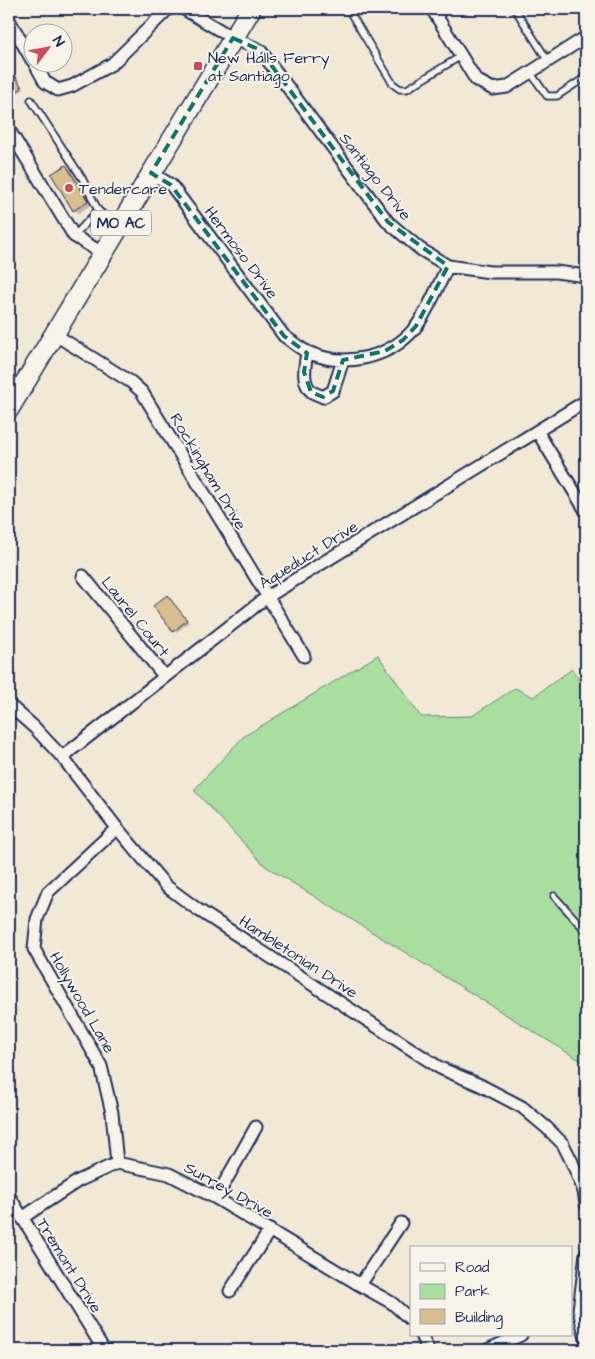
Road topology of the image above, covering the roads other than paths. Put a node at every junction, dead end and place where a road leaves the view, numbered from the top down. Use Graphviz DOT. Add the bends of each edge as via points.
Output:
graph roads {
  1 [pos="168,9"];
  2 [pos="184,9"];
  3 [pos="251,9"];
  4 [pos="348,9"];
  5 [pos="432,9"];
  6 [pos="516,9"];
  7 [pos="9,20"];
  8 [pos="586,37"];
  9 [pos="233,38"];
  10 [pos="22,42"];
  11 [pos="461,56"];
  12 [pos="548,61"];
  13 [pos="39,72"];
  14 [pos="530,72"];
  15 [pos="586,77"];
  16 [pos="31,100"];
  17 [pos="9,130"];
  18 [pos="151,173"];
  19 [pos="98,210"];
  20 [pos="118,226"];
  21 [pos="74,236"];
  22 [pos="102,254"];
  23 [pos="448,266"];
  24 [pos="586,276"];
  25 [pos="54,334"];
  26 [pos="307,353"];
  27 [pos="344,360"];
  28 [pos="586,401"];
  29 [pos="9,409"];
  30 [pos="537,432"];
  31 [pos="586,511"];
  32 [pos="83,576"];
  33 [pos="267,597"];
  34 [pos="304,656"];
  35 [pos="164,676"];
  36 [pos="9,705"];
  37 [pos="62,757"];
  38 [pos="117,828"];
  39 [pos="554,896"];
  40 [pos="586,931"];
  41 [pos="256,1127"];
  42 [pos="117,1163"];
  43 [pos="9,1196"];
  44 [pos="216,1198"];
  45 [pos="586,1204"];
  46 [pos="22,1218"];
  47 [pos="400,1223"];
  48 [pos="270,1230"];
  49 [pos="586,1254"];
  50 [pos="360,1285"];
  51 [pos="230,1292"];
  52 [pos="575,1312"];
  53 [pos="410,1319"];
  54 [pos="421,1336"];
  55 [pos="519,1336"];
  56 [pos="586,1339"];
  57 [pos="104,1350"];
  58 [pos="428,1350"];
  59 [pos="487,1350"];
  1 -- 13 [label="street" via="112,64 72,86 58,90 45,82"];
  2 -- 9 [label="street, Santiago Drive"];
  3 -- 9 [label="main road, MO AC"];
  4 -- 11 [label="lane" via="393,84 400,89 407,89"];
  5 -- 11 [label="street"];
  6 -- 12 [label="lane"];
  7 -- 10 [label="street"];
  8 -- 12 [label="street"];
  9 -- 18 [label="main road, MO AC"];
  9 -- 23 [label="street, Santiago Drive" via="260,50 388,222 420,249"];
  11 -- 14 [label="street" via="476,80 493,89 507,87"];
  12 -- 14 [label="street"];
  14 -- 15 [label="lane" via="547,96 557,96"];
  16 -- 19 [label="lane" via="82,178"];
  17 -- 21 [label="street"];
  18 -- 20 [label="main road, MO AC"];
  18 -- 26 [label="street, Hermoso Drive" via="171,185 284,336"];
  19 -- 20 [label="lane"];
  19 -- 21 [label="lane"];
  20 -- 22 [label="main road, MO AC"];
  21 -- 22 [label="street"];
  22 -- 25 [label="main road, MO AC"];
  23 -- 24 [label="street, Santiago Drive" via="490,272 556,272"];
  23 -- 27 [label="street, Hermoso Drive" via="416,326 403,340 385,351 356,360"];
  25 -- 29 [label="main road, MO AC"];
  25 -- 33 [label="street, Rockingham Drive" via="142,392"];
  26 -- 27 [label="street, Hermoso Drive" via="329,360"];
  26 -- 27 [label="street" via="306,382 311,392 323,397 333,391"];
  28 -- 30 [label="street, Aqueduct Drive"];
  30 -- 31 [label="street"];
  30 -- 33 [label="street, Aqueduct Drive"];
  32 -- 35 [label="street, Laurel Court"];
  33 -- 34 [label="street, Rockingham Drive"];
  33 -- 35 [label="street, Aqueduct Drive"];
  35 -- 37 [label="street, Aqueduct Drive"];
  36 -- 37 [label="street, Hambletonian Drive"];
  37 -- 38 [label="street, Hambletonian Drive"];
  38 -- 42 [label="street, Hollywood Lane" via="48,892 38,919 34,949 101,1066 112,1113"];
  38 -- 45 [label="street, Hambletonian Drive" via="166,886 197,909 440,1068 522,1107 563,1144 584,1191"];
  39 -- 40 [label="lane"];
  41 -- 44 [label="street"];
  42 -- 44 [label="street, Surrey Drive" via="169,1174"];
  42 -- 46 [label="street" via="78,1181"];
  43 -- 46 [label="street, Tremont Drive"];
  44 -- 48 [label="street, Surrey Drive"];
  46 -- 57 [label="street, Tremont Drive"];
  47 -- 50 [label="street"];
  48 -- 50 [label="street, Surrey Drive"];
  48 -- 51 [label="street"];
  49 -- 52 [label="street"];
  50 -- 53 [label="street, Surrey Drive" via="392,1303"];
  52 -- 56 [label="street"];
  54 -- 58 [label="street"];
  55 -- 59 [label="street"];
}
